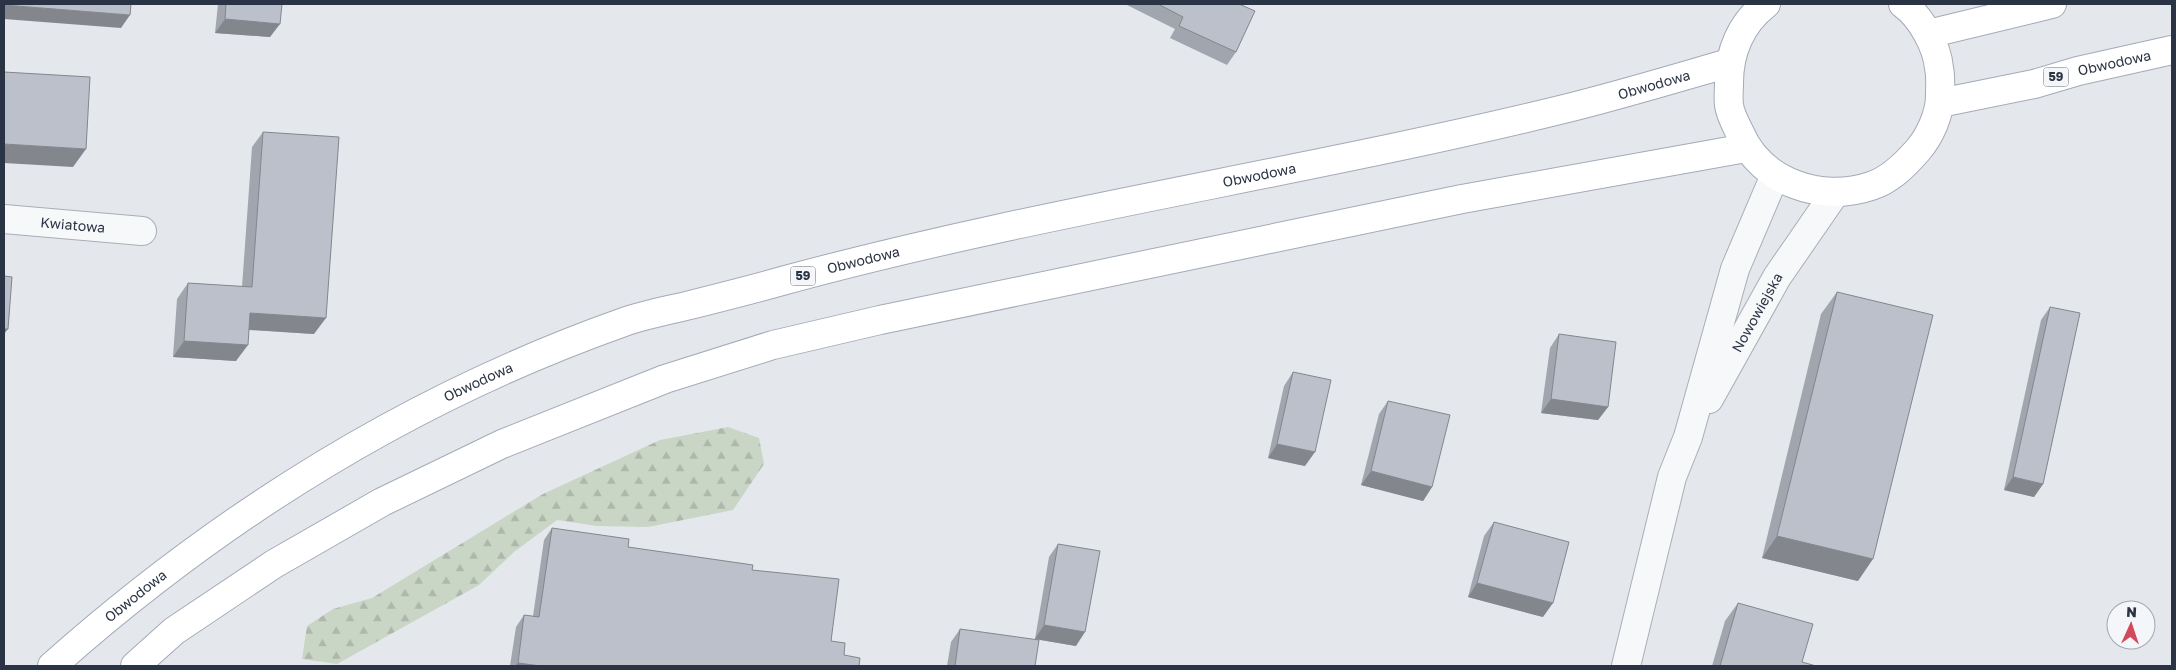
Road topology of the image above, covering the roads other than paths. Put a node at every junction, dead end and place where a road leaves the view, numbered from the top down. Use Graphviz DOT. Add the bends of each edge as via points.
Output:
graph roads {
  1 [pos="1766,4"];
  2 [pos="1903,4"];
  3 [pos="2052,4"];
  4 [pos="1928,34"];
  5 [pos="2172,50"];
  6 [pos="1729,63"];
  7 [pos="1940,103"];
  8 [pos="1746,148"];
  9 [pos="1775,175"];
  10 [pos="1834,192"];
  11 [pos="4,219"];
  12 [pos="142,231"];
  13 [pos="1688,437"];
  14 [pos="52,666"];
  15 [pos="135,666"];
  16 [pos="1626,666"];
  1 -- 6 [label="main road" via="1756,11 1739,35"];
  2 -- 4 [label="main road"];
  3 -- 4 [label="main road"];
  4 -- 7 [label="main road" via="1940,67"];
  5 -- 7 [label="main road, Obwodowa / 59"];
  6 -- 8 [label="main road" via="1729,107"];
  6 -- 14 [label="main road, Obwodowa / 59" via="1572,107 1011,224 628,320 500,370 394,424 289,484 183,557"];
  7 -- 10 [label="main road" via="1927,138 1904,167 1871,186"];
  8 -- 9 [label="main road"];
  8 -- 15 [label="main road" via="1462,199 989,297 773,345 665,379 502,444 382,502 274,564 174,631"];
  9 -- 10 [label="main road" via="1803,188"];
  9 -- 13 [label="street, Nowowiejska" via="1734,269"];
  10 -- 13 [label="street, Nowowiejska" via="1777,277"];
  11 -- 12 [label="street, Kwiatowa"];
  13 -- 16 [label="street, Nowowiejska" via="1672,477"];
}
